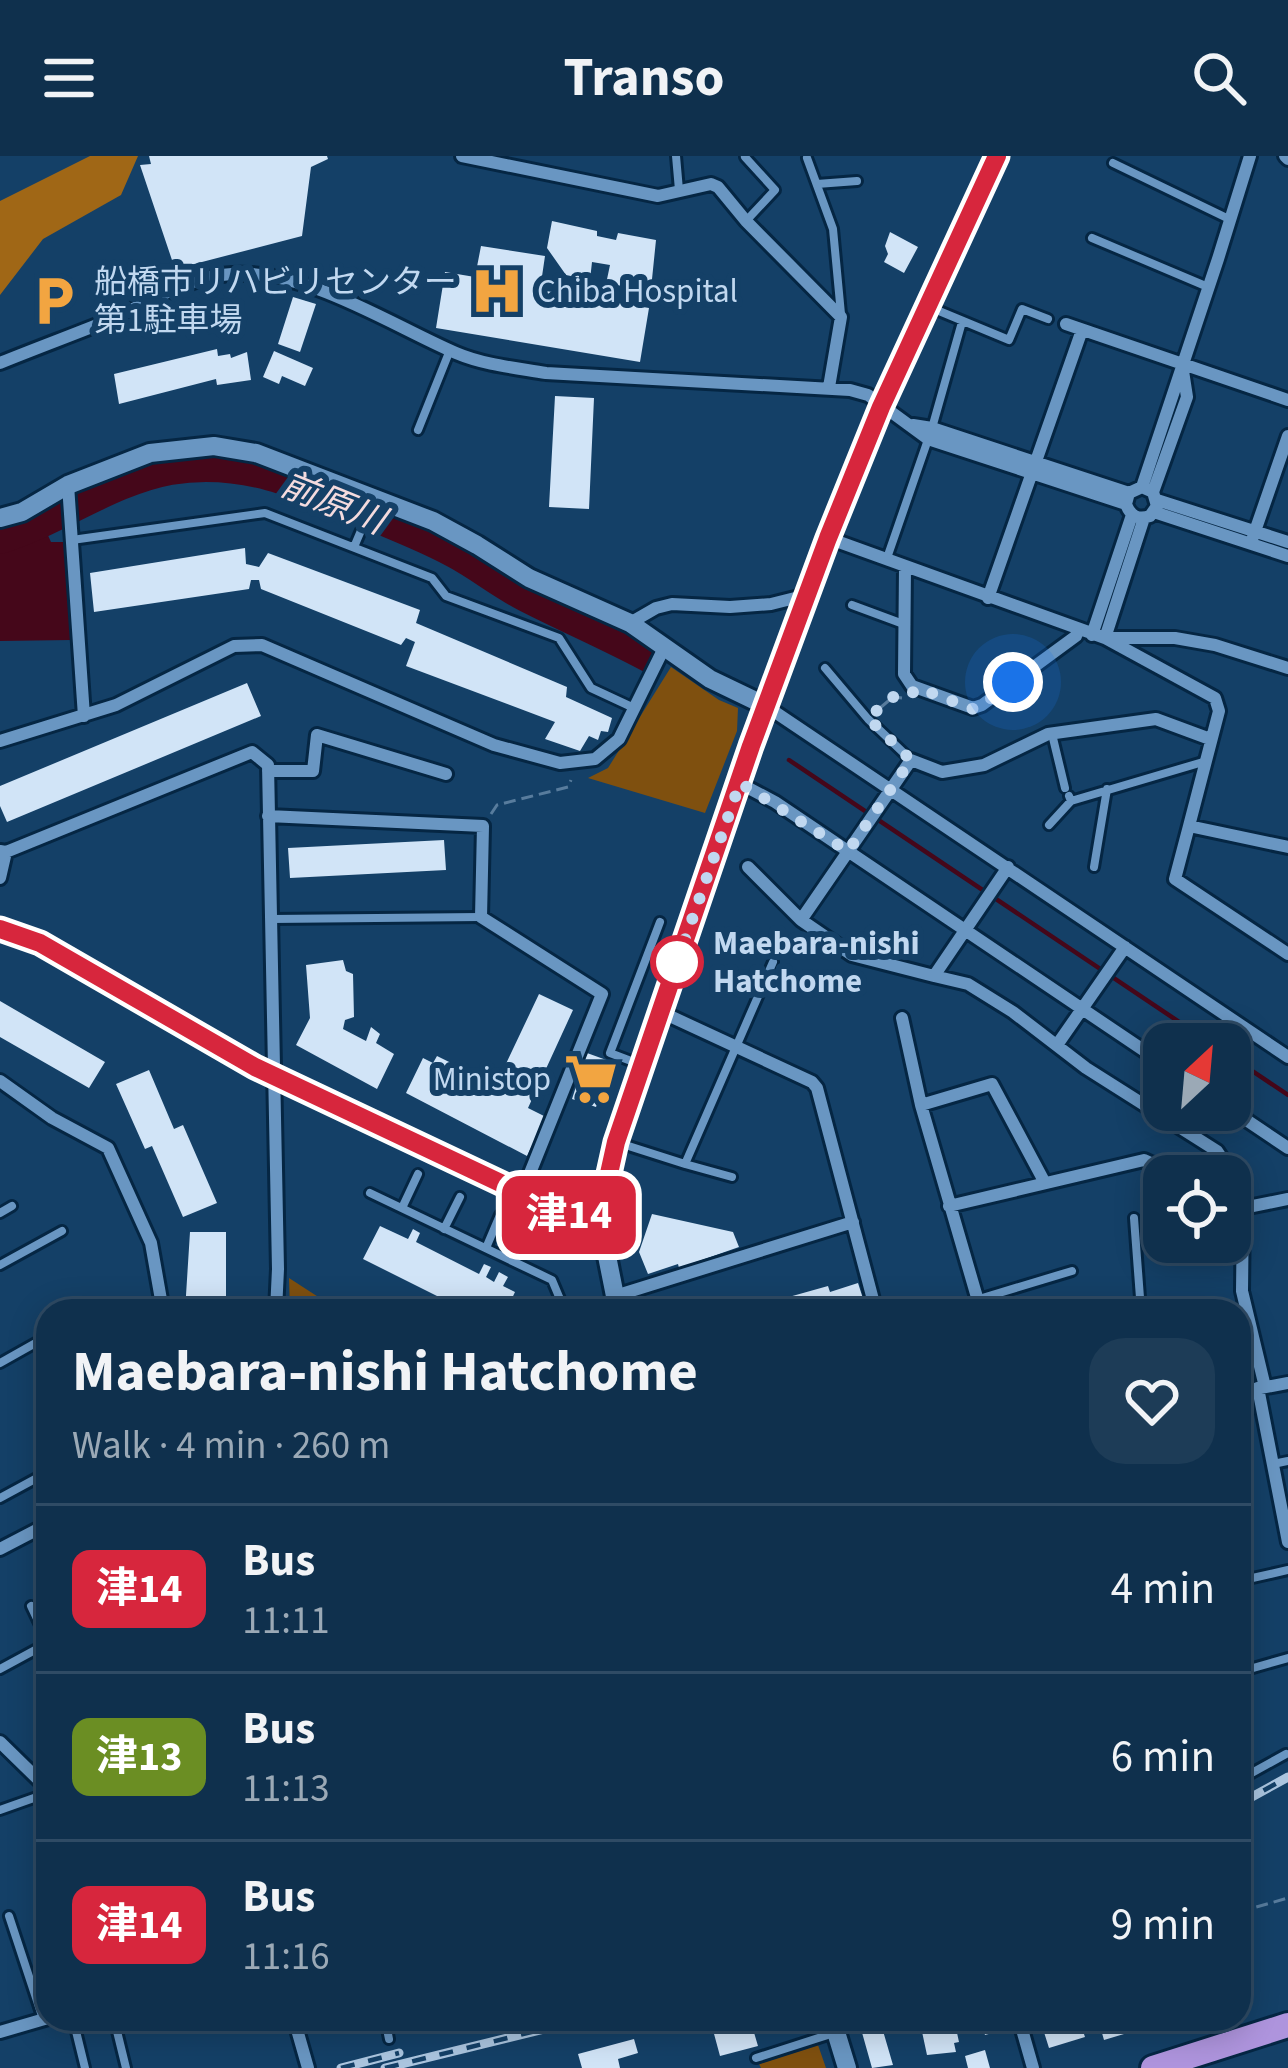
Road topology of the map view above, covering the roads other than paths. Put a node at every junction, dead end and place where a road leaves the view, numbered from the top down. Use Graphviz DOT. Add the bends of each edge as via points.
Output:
graph roads {
  1 [pos="462,156"];
  2 [pos="676,156"];
  3 [pos="997,156"];
  4 [pos="1250,156"];
  5 [pos="745,157"];
  6 [pos="807,158"];
  7 [pos="534,163"];
  8 [pos="1113,164"];
  9 [pos="857,182"];
  10 [pos="817,184"];
  11 [pos="679,191"];
  12 [pos="1229,219"];
  13 [pos="746,220"];
  14 [pos="1093,238"];
  15 [pos="1208,287"];
  16 [pos="926,305"];
  17 [pos="841,317"];
  18 [pos="1048,319"];
  19 [pos="962,322"];
  20 [pos="1066,324"];
  21 [pos="1082,329"];
  22 [pos="450,350"];
  23 [pos="0,363"];
  24 [pos="1182,364"];
  25 [pos="829,387"];
  26 [pos="1288,400"];
  27 [pos="881,407"];
  28 [pos="418,430"];
  29 [pos="930,434"];
  30 [pos="1288,436"];
  31 [pos="1034,468"];
  32 [pos="68,485"];
  33 [pos="374,500"];
  34 [pos="1142,503"];
  35 [pos="0,518"];
  36 [pos="1253,537"];
  37 [pos="828,538"];
  38 [pos="72,540"];
  39 [pos="1288,542"];
  40 [pos="353,548"];
  41 [pos="1288,556"];
  42 [pos="886,558"];
  43 [pos="905,568"];
  44 [pos="807,596"];
  45 [pos="988,598"];
  46 [pos="851,605"];
  47 [pos="630,623"];
  48 [pos="906,625"];
  49 [pos="1078,630"];
  50 [pos="1099,637"];
  51 [pos="664,648"];
  52 [pos="825,668"];
  53 [pos="1288,668"];
  54 [pos="766,706"];
  55 [pos="634,708"];
  56 [pos="84,716"];
  57 [pos="1052,734"];
  58 [pos="1210,739"];
  59 [pos="0,741"];
  60 [pos="911,760"];
  61 [pos="1203,763"];
  62 [pos="268,771"];
  63 [pos="446,773"];
  64 [pos="740,783"];
  65 [pos="1108,789"];
  66 [pos="891,790"];
  67 [pos="1068,795"];
  68 [pos="268,815"];
  69 [pos="1049,824"];
  70 [pos="1189,826"];
  71 [pos="1288,847"];
  72 [pos="848,851"];
  73 [pos="3,852"];
  74 [pos="748,867"];
  75 [pos="1007,867"];
  76 [pos="1094,867"];
  77 [pos="0,878"];
  78 [pos="481,916"];
  79 [pos="270,920"];
  80 [pos="801,920"];
  81 [pos="660,922"];
  82 [pos="0,929"];
  83 [pos="965,930"];
  84 [pos="1125,947"];
  85 [pos="1288,954"];
  86 [pos="773,962"];
  87 [pos="934,976"];
  88 [pos="1082,1009"];
  89 [pos="659,1011"];
  90 [pos="902,1018"];
  91 [pos="1237,1023"];
  92 [pos="1251,1032"];
  93 [pos="1058,1045"];
  94 [pos="738,1046"];
  95 [pos="1143,1050"];
  96 [pos="1288,1057"];
  97 [pos="641,1065"];
  98 [pos="273,1076"];
  99 [pos="0,1082"];
  100 [pos="1143,1104"];
  101 [pos="921,1105"];
  102 [pos="1251,1123"];
  103 [pos="1186,1131"];
  104 [pos="616,1142"];
  105 [pos="1288,1148"];
  106 [pos="1220,1155"];
  107 [pos="1143,1160"];
  108 [pos="685,1164"];
  109 [pos="418,1174"];
  110 [pos="732,1178"];
  111 [pos="1045,1183"];
  112 [pos="370,1193"];
  113 [pos="522,1193"];
  114 [pos="460,1197"];
  115 [pos="1288,1199"];
  116 [pos="12,1206"];
  117 [pos="949,1206"];
  118 [pos="1251,1206"];
  119 [pos="402,1208"];
  120 [pos="0,1213"];
  121 [pos="500,1215"];
  122 [pos="1133,1218"];
  123 [pos="853,1222"];
  124 [pos="445,1229"];
  125 [pos="62,1231"];
  126 [pos="602,1231"];
  127 [pos="485,1249"];
  128 [pos="1243,1263"];
  129 [pos="0,1265"];
  130 [pos="1072,1271"];
  131 [pos="161,1299"];
  132 [pos="277,1299"];
  133 [pos="560,1299"];
  134 [pos="615,1299"];
  135 [pos="628,1299"];
  136 [pos="873,1299"];
  137 [pos="977,1299"];
  138 [pos="995,1299"];
  139 [pos="1140,1299"];
  140 [pos="1245,1299"];
  141 [pos="1251,1332"];
  142 [pos="36,1343"];
  143 [pos="0,1363"];
  144 [pos="1288,1382"];
  145 [pos="1262,1388"];
  146 [pos="1251,1390"];
  147 [pos="1288,1461"];
  148 [pos="1273,1464"];
  149 [pos="36,1478"];
  150 [pos="0,1498"];
  151 [pos="36,1530"];
  152 [pos="1288,1538"];
  153 [pos="0,1549"];
  154 [pos="1288,1570"];
  155 [pos="1251,1578"];
  156 [pos="31,1606"];
  157 [pos="36,1617"];
  158 [pos="36,1650"];
  159 [pos="1288,1658"];
  160 [pos="0,1669"];
  161 [pos="1251,1669"];
  162 [pos="1,1744"];
  163 [pos="1286,1754"];
  164 [pos="1251,1773"];
  165 [pos="36,1779"];
  166 [pos="36,1796"];
  167 [pos="0,1810"];
  168 [pos="9,1916"];
  169 [pos="36,1992"];
  170 [pos="36,2021"];
  171 [pos="1288,2025"];
  172 [pos="76,2031"];
  173 [pos="117,2031"];
  174 [pos="297,2031"];
  175 [pos="388,2031"];
  176 [pos="822,2031"];
  177 [pos="836,2031"];
  178 [pos="1022,2031"];
  179 [pos="0,2032"];
  180 [pos="389,2038"];
  181 [pos="756,2058"];
  182 [pos="85,2068"];
  183 [pos="126,2068"];
  184 [pos="308,2068"];
  185 [pos="847,2068"];
  186 [pos="1033,2068"];
  187 [pos="1153,2068"];
  1 -- 7 [label="street"];
  2 -- 11 [label="lane"];
  3 -- 16 [label="street"];
  4 -- 12 [label="street"];
  5 -- 13 [label="lane" via="775,190"];
  6 -- 10 [label="lane"];
  7 -- 11 [label="street" via="658,196"];
  8 -- 12 [label="lane"];
  9 -- 10 [label="lane"];
  10 -- 17 [label="lane" via="833,229"];
  11 -- 13 [label="street" via="711,184"];
  12 -- 15 [label="street"];
  13 -- 17 [label="street"];
  14 -- 15 [label="lane"];
  15 -- 24 [label="street"];
  16 -- 19 [label="lane"];
  16 -- 27 [label="street"];
  17 -- 25 [label="street"];
  18 -- 19 [label="lane" via="1022,309 1009,340"];
  19 -- 29 [label="lane"];
  20 -- 21 [label="street"];
  21 -- 24 [label="street"];
  21 -- 31 [label="street"];
  22 -- 23 [label="street" via="293,280 230,274 182,286"];
  22 -- 25 [label="street" via="546,374"];
  22 -- 28 [label="lane"];
  24 -- 26 [label="street"];
  24 -- 34 [label="street"];
  25 -- 27 [label="street" via="868,395"];
  27 -- 29 [label="street"];
  27 -- 37 [label="street"];
  29 -- 31 [label="street"];
  29 -- 42 [label="lane"];
  30 -- 36 [label="street"];
  31 -- 34 [label="street"];
  31 -- 45 [label="street"];
  32 -- 33 [label="street" via="150,453 214,446 256,453"];
  32 -- 35 [label="street"];
  32 -- 38 [label="street"];
  33 -- 40 [label="lane"];
  33 -- 47 [label="street" via="433,521 529,578"];
  34 -- 36 [label="street"];
  34 -- 50 [label="street"];
  36 -- 39 [label="street"];
  36 -- 41 [label="street"];
  37 -- 42 [label="street"];
  37 -- 44 [label="street"];
  38 -- 40 [label="lane" via="265,513"];
  38 -- 56 [label="street"];
  40 -- 55 [label="lane" via="432,578 446,596 559,638 591,688"];
  42 -- 43 [label="street"];
  43 -- 45 [label="street"];
  43 -- 48 [label="street"];
  44 -- 47 [label="street" via="750,606 672,604"];
  44 -- 54 [label="street"];
  45 -- 49 [label="street"];
  46 -- 48 [label="lane"];
  47 -- 51 [label="street"];
  48 -- 49 [label="street" via="902,656 912,686 973,709"];
  49 -- 50 [label="street"];
  50 -- 53 [label="street" via="1175,638"];
  50 -- 58 [label="street" via="1215,698"];
  51 -- 54 [label="street"];
  51 -- 55 [label="street"];
  52 -- 60 [label="lane"];
  54 -- 64 [label="street"];
  54 -- 66 [label="street"];
  55 -- 56 [label="street" via="619,739 595,759 560,763 494,745 262,645 234,646"];
  56 -- 59 [label="street"];
  57 -- 58 [label="street" via="1156,719"];
  57 -- 60 [label="street" via="984,765 942,772"];
  57 -- 67 [label="lane"];
  58 -- 61 [label="street"];
  60 -- 66 [label="street"];
  61 -- 65 [label="lane"];
  61 -- 70 [label="street"];
  62 -- 63 [label="street" via="313,771 317,735"];
  62 -- 68 [label="street"];
  62 -- 73 [label="street" via="251,752"];
  64 -- 72 [label="street"];
  64 -- 89 [label="street"];
  65 -- 67 [label="lane"];
  65 -- 76 [label="lane"];
  66 -- 72 [label="street"];
  66 -- 75 [label="street"];
  67 -- 69 [label="lane"];
  68 -- 78 [label="street" via="483,826"];
  68 -- 79 [label="street"];
  70 -- 71 [label="street"];
  70 -- 85 [label="street" via="1174,879"];
  72 -- 80 [label="street"];
  72 -- 83 [label="street"];
  73 -- 77 [label="street"];
  74 -- 80 [label="street"];
  75 -- 83 [label="street"];
  75 -- 84 [label="street"];
  78 -- 79 [label="lane"];
  78 -- 113 [label="street" via="602,994"];
  79 -- 98 [label="street"];
  80 -- 87 [label="street" via="852,955"];
  81 -- 97 [label="lane" via="610,1053"];
  82 -- 98 [label="street" via="40,943"];
  83 -- 87 [label="street"];
  83 -- 88 [label="street"];
  84 -- 88 [label="street"];
  84 -- 91 [label="street"];
  86 -- 94 [label="lane"];
  87 -- 93 [label="street" via="968,984"];
  88 -- 93 [label="street"];
  88 -- 95 [label="street"];
  89 -- 94 [label="street"];
  89 -- 97 [label="street"];
  90 -- 101 [label="street"];
  92 -- 96 [label="street"];
  93 -- 100 [label="street"];
  94 -- 108 [label="lane"];
  94 -- 123 [label="street" via="817,1088"];
  97 -- 104 [label="street"];
  98 -- 113 [label="street"];
  98 -- 132 [label="street"];
  99 -- 131 [label="street" via="108,1148 151,1243"];
  101 -- 111 [label="street" via="992,1084"];
  101 -- 117 [label="street"];
  102 -- 105 [label="street"];
  103 -- 106 [label="street"];
  104 -- 108 [label="lane"];
  104 -- 126 [label="street"];
  107 -- 111 [label="street"];
  108 -- 110 [label="lane"];
  109 -- 119 [label="lane"];
  111 -- 117 [label="street"];
  112 -- 119 [label="lane"];
  113 -- 126 [label="street"];
  114 -- 124 [label="lane"];
  115 -- 118 [label="street"];
  116 -- 120 [label="lane"];
  117 -- 137 [label="street"];
  119 -- 124 [label="lane"];
  121 -- 127 [label="lane"];
  122 -- 139 [label="lane"];
  123 -- 135 [label="street"];
  123 -- 136 [label="street"];
  124 -- 127 [label="lane"];
  125 -- 129 [label="lane"];
  126 -- 134 [label="street"];
  127 -- 133 [label="lane" via="552,1280"];
  128 -- 140 [label="street"];
  130 -- 138 [label="lane"];
  141 -- 145 [label="street"];
  142 -- 143 [label="lane"];
  144 -- 145 [label="street"];
  145 -- 146 [label="street"];
  145 -- 148 [label="street"];
  147 -- 148 [label="lane"];
  148 -- 152 [label="street"];
  149 -- 150 [label="lane"];
  151 -- 153 [label="street"];
  154 -- 155 [label="lane"];
  156 -- 157 [label="lane"];
  158 -- 160 [label="lane"];
  159 -- 161 [label="lane"];
  162 -- 165 [label="street"];
  163 -- 164 [label="lane"];
  166 -- 167 [label="lane"];
  168 -- 169 [label="lane"];
  170 -- 179 [label="street"];
  171 -- 187 [label="highway"];
  172 -- 182 [label="lane"];
  173 -- 183 [label="lane"];
  174 -- 184 [label="street"];
  175 -- 180 [label="lane"];
  176 -- 181 [label="lane"];
  177 -- 185 [label="street"];
  178 -- 186 [label="street"];
}
